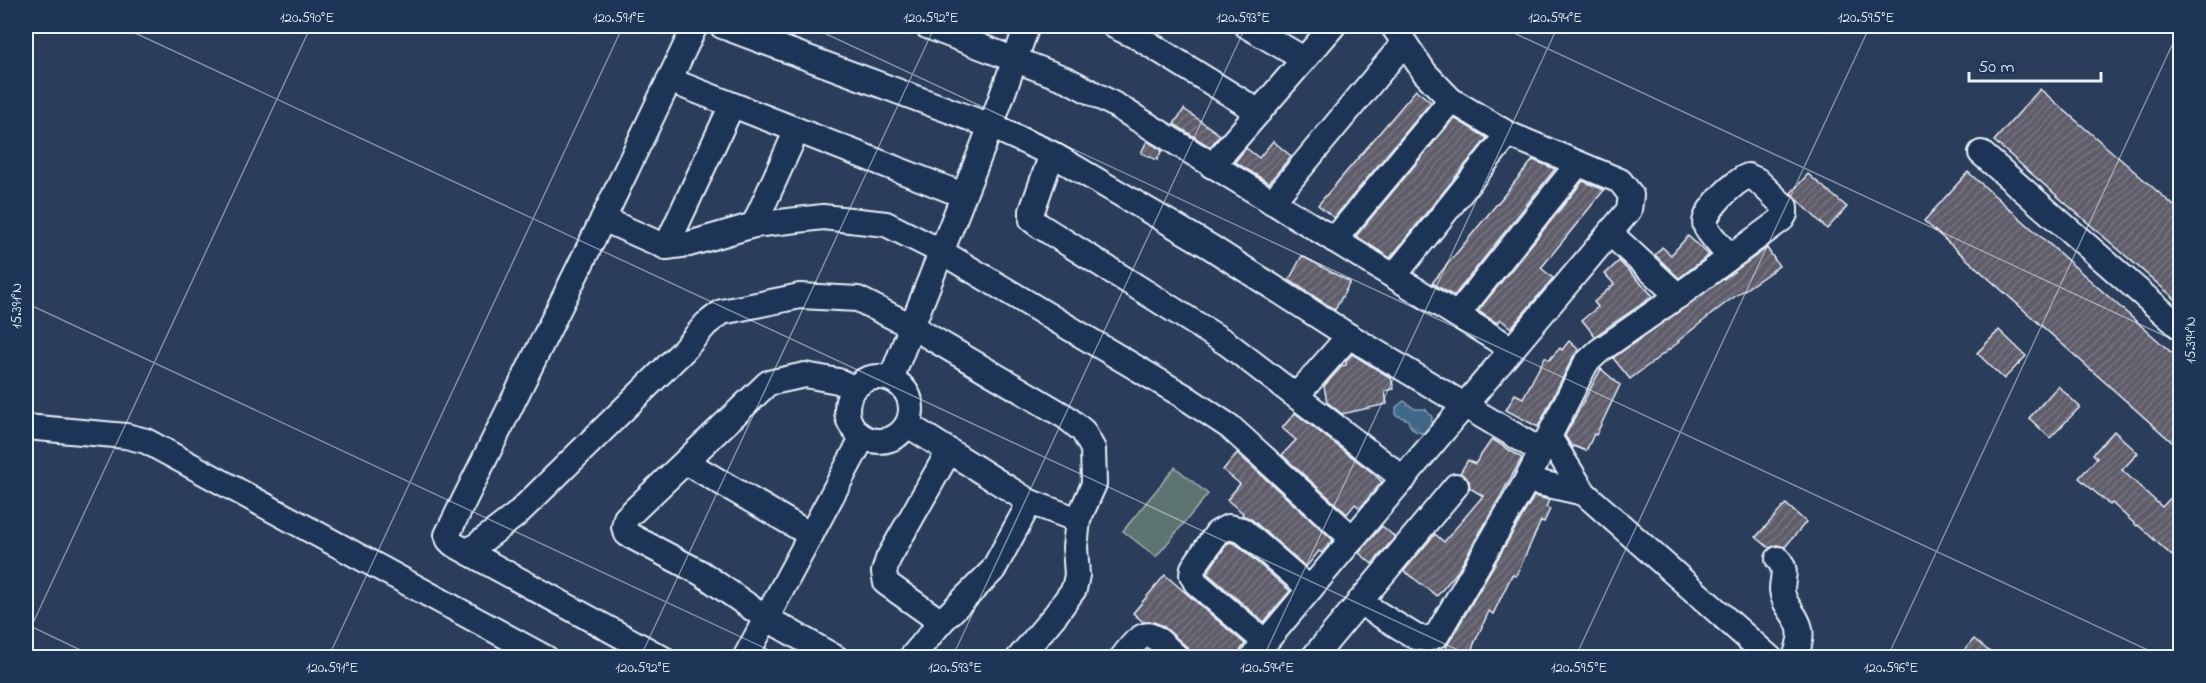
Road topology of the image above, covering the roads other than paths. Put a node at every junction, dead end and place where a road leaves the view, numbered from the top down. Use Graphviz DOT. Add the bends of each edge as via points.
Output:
graph roads {
  1 [pos="695,26"];
  2 [pos="722,26"];
  3 [pos="927,26"];
  4 [pos="1027,26"];
  5 [pos="1114,26"];
  6 [pos="1249,26"];
  7 [pos="1333,26"];
  8 [pos="1398,34"];
  9 [pos="1015,59"];
  10 [pos="1304,59"];
  11 [pos="669,80"];
  12 [pos="1450,100"];
  13 [pos="732,105"];
  14 [pos="1259,112"];
  15 [pos="991,126"];
  16 [pos="797,130"];
  17 [pos="1508,134"];
  18 [pos="1981,153"];
  19 [pos="1052,154"];
  20 [pos="1578,164"];
  21 [pos="1212,166"];
  22 [pos="963,195"];
  23 [pos="1272,202"];
  24 [pos="603,219"];
  25 [pos="754,225"];
  26 [pos="1611,233"];
  27 [pos="1334,240"];
  28 [pos="666,248"];
  29 [pos="940,251"];
  30 [pos="1729,256"];
  31 [pos="1394,276"];
  32 [pos="1678,296"];
  33 [pos="1457,315"];
  34 [pos="911,326"];
  35 [pos="2181,327"];
  36 [pos="1349,336"];
  37 [pos="1512,349"];
  38 [pos="891,379"];
  39 [pos="854,388"];
  40 [pos="1296,395"];
  41 [pos="1465,405"];
  42 [pos="908,425"];
  43 [pos="26,426"];
  44 [pos="863,437"];
  45 [pos="1545,444"];
  46 [pos="949,451"];
  47 [pos="686,462"];
  48 [pos="1404,479"];
  49 [pos="1527,480"];
  50 [pos="1456,486"];
  51 [pos="1584,493"];
  52 [pos="1030,502"];
  53 [pos="1078,520"];
  54 [pos="811,536"];
  55 [pos="1352,538"];
  56 [pos="468,551"];
  57 [pos="1778,559"];
  58 [pos="1310,588"];
  59 [pos="1359,602"];
  60 [pos="766,618"];
  61 [pos="941,622"];
  62 [pos="1422,648"];
  63 [pos="1259,650"];
  64 [pos="546,657"];
  65 [pos="662,657"];
  66 [pos="745,657"];
  67 [pos="836,657"];
  68 [pos="910,657"];
  69 [pos="1019,657"];
  70 [pos="1122,657"];
  71 [pos="1178,657"];
  72 [pos="1313,657"];
  73 [pos="1770,657"];
  74 [pos="1795,657"];
  1 -- 11 [label="street"];
  2 -- 15 [label="street"];
  3 -- 9 [label="street"];
  4 -- 9 [label="street"];
  5 -- 14 [label="street"];
  6 -- 10 [label="street"];
  7 -- 10 [label="street"];
  8 -- 12 [label="street"];
  8 -- 23 [label="street"];
  9 -- 15 [label="street"];
  9 -- 21 [label="street" via="1068,80 1115,105"];
  10 -- 14 [label="street"];
  11 -- 13 [label="street"];
  11 -- 24 [label="street"];
  12 -- 17 [label="street"];
  12 -- 27 [label="street"];
  13 -- 16 [label="street"];
  13 -- 28 [label="street"];
  14 -- 21 [label="street"];
  15 -- 19 [label="street"];
  15 -- 22 [label="street"];
  16 -- 22 [label="street"];
  16 -- 25 [label="street"];
  17 -- 20 [label="street"];
  17 -- 31 [label="street"];
  18 -- 35 [label="street"];
  19 -- 36 [label="street" via="1209,246"];
  19 -- 40 [label="street" via="1032,220 1228,344"];
  20 -- 26 [label="street" via="1620,181 1631,195 1629,210"];
  20 -- 33 [label="street"];
  21 -- 23 [label="street"];
  22 -- 29 [label="street"];
  23 -- 27 [label="street"];
  24 -- 28 [label="street"];
  24 -- 56 [label="street" via="447,535"];
  25 -- 28 [label="street"];
  25 -- 29 [label="street" via="823,217 886,224"];
  26 -- 32 [label="street"];
  26 -- 37 [label="street"];
  27 -- 31 [label="street"];
  29 -- 34 [label="street"];
  29 -- 55 [label="street" via="1230,427"];
  30 -- 32 [label="street"];
  31 -- 33 [label="street"];
  32 -- 45 [label="street" via="1586,363"];
  33 -- 37 [label="street"];
  34 -- 38 [label="street"];
  34 -- 53 [label="street" via="1066,417 1083,431 1093,448 1094,484"];
  34 -- 56 [label="street" via="858,299 800,296 722,312 516,515"];
  36 -- 40 [label="street"];
  36 -- 41 [label="street"];
  37 -- 41 [label="street"];
  38 -- 39 [label="street" via="871,377"];
  38 -- 42 [label="street" via="906,390 912,407"];
  39 -- 44 [label="street" via="847,400 847,415 852,428"];
  39 -- 47 [label="street" via="805,375 768,383"];
  40 -- 48 [label="street"];
  41 -- 45 [label="street"];
  41 -- 48 [label="street"];
  42 -- 44 [label="street" via="896,437 880,441"];
  42 -- 46 [label="street"];
  43 -- 64 [label="street" via="146,441"];
  44 -- 54 [label="street"];
  45 -- 49 [label="street"];
  45 -- 51 [label="street"];
  46 -- 52 [label="street"];
  46 -- 61 [label="street" via="884,572 886,583"];
  47 -- 54 [label="street"];
  47 -- 60 [label="street" via="626,518 627,534 701,573"];
  48 -- 55 [label="street"];
  49 -- 51 [label="street"];
  49 -- 62 [label="street" via="1437,635"];
  50 -- 59 [label="street"];
  51 -- 73 [label="street"];
  52 -- 53 [label="street"];
  52 -- 61 [label="street" via="993,570"];
  53 -- 69 [label="street" via="1074,589"];
  54 -- 60 [label="street"];
  55 -- 58 [label="street"];
  56 -- 65 [label="street"];
  57 -- 74 [label="street" via="1785,573 1785,604 1800,630"];
  58 -- 63 [label="street"];
  58 -- 63 [label="street" via="1242,530 1228,527 1217,533 1192,575"];
  59 -- 62 [label="street" via="1416,637"];
  59 -- 72 [label="street"];
  60 -- 66 [label="street"];
  60 -- 67 [label="street"];
  61 -- 68 [label="street"];
  70 -- 71 [label="street" via="1144,634 1152,635"];
}
